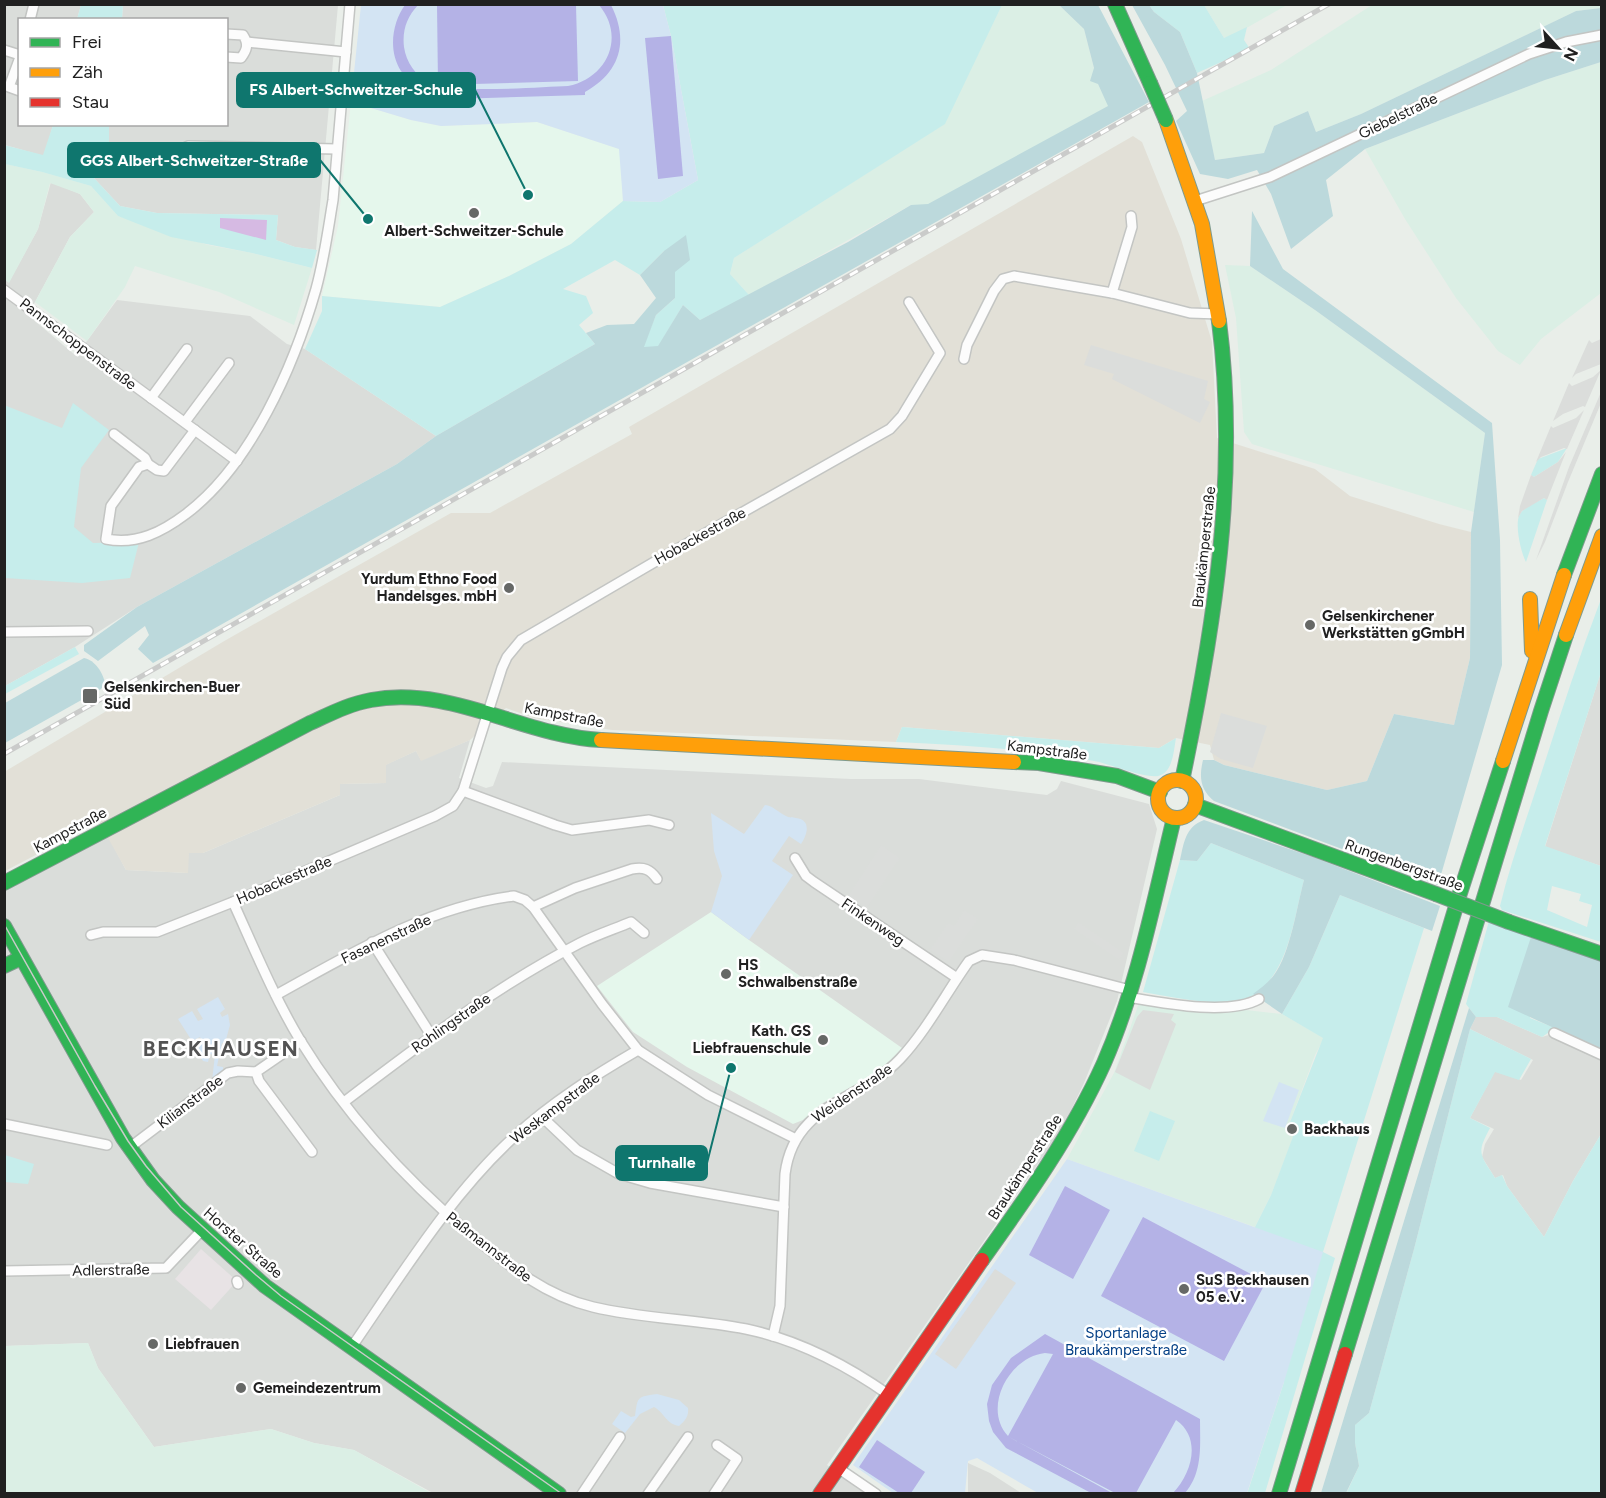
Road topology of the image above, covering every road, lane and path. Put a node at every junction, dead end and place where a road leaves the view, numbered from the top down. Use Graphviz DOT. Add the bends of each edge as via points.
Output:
graph roads {
  1 [pos="350,4"];
  2 [pos="1115,4"];
  3 [pos="228,34"];
  4 [pos="1602,35"];
  5 [pos="247,42"];
  6 [pos="346,52"];
  7 [pos="228,57"];
  8 [pos="18,62"];
  9 [pos="18,90"];
  10 [pos="237,147"];
  11 [pos="337,149"];
  12 [pos="1195,201"];
  13 [pos="1131,216"];
  14 [pos="4,290"];
  15 [pos="1112,293"];
  16 [pos="909,302"];
  17 [pos="1219,314"];
  18 [pos="187,349"];
  19 [pos="964,359"];
  20 [pos="229,363"];
  21 [pos="151,398"];
  22 [pos="184,422"];
  23 [pos="195,430"];
  24 [pos="114,434"];
  25 [pos="237,461"];
  26 [pos="148,464"];
  27 [pos="1602,474"];
  28 [pos="1602,536"];
  29 [pos="1530,599"];
  30 [pos="88,631"];
  31 [pos="4,632"];
  32 [pos="1533,663"];
  33 [pos="487,715"];
  34 [pos="1182,781"];
  35 [pos="463,791"];
  36 [pos="1160,792"];
  37 [pos="1195,805"];
  38 [pos="1174,818"];
  39 [pos="669,825"];
  40 [pos="795,858"];
  41 [pos="657,879"];
  42 [pos="4,882"];
  43 [pos="233,902"];
  44 [pos="533,907"];
  45 [pos="4,926"];
  46 [pos="644,933"];
  47 [pos="91,935"];
  48 [pos="372,942"];
  49 [pos="564,953"];
  50 [pos="1602,954"];
  51 [pos="21,958"];
  52 [pos="4,966"];
  53 [pos="957,978"];
  54 [pos="1129,994"];
  55 [pos="276,995"];
  56 [pos="1259,999"];
  57 [pos="1554,1033"];
  58 [pos="431,1035"];
  59 [pos="301,1041"];
  60 [pos="638,1050"];
  61 [pos="1602,1055"];
  62 [pos="256,1072"];
  63 [pos="344,1102"];
  64 [pos="540,1115"];
  65 [pos="4,1124"];
  66 [pos="796,1139"];
  67 [pos="106,1145"];
  68 [pos="129,1148"];
  69 [pos="312,1152"];
  70 [pos="784,1207"];
  71 [pos="446,1214"];
  72 [pos="202,1230"];
  73 [pos="4,1271"];
  74 [pos="773,1336"];
  75 [pos="351,1348"];
  76 [pos="889,1395"];
  77 [pos="620,1437"];
  78 [pos="688,1437"];
  79 [pos="717,1445"];
  80 [pos="838,1468"];
  81 [pos="559,1494"];
  82 [pos="582,1494"];
  83 [pos="648,1494"];
  84 [pos="714,1494"];
  85 [pos="820,1494"];
  86 [pos="876,1494"];
  87 [pos="1279,1494"];
  88 [pos="1302,1494"];
  1 -- 6 [label="street"];
  2 -- 12 [label="main road, Braukämperstraße, bridge" via="1166,120"];
  3 -- 5 [label="street" via="243,35"];
  4 -- 12 [label="street, Giebelstraße" via="1529,54 1270,177"];
  5 -- 6 [label="street"];
  5 -- 7 [label="street" via="241,58"];
  6 -- 11 [label="street"];
  8 -- 9 [label="street" via="9,87"];
  10 -- 10 [label="street" via="130,148 129,170 185,172 237,166"];
  10 -- 11 [label="street"];
  11 -- 25 [label="street" via="333,200 315,291 273,399"];
  12 -- 17 [label="main road, Braukämperstraße"];
  13 -- 15 [label="street" via="1132,227"];
  14 -- 21 [label="street, Pannschoppenstraße"];
  15 -- 17 [label="street" via="1190,314"];
  15 -- 19 [label="street" via="1014,276 1003,279 972,334"];
  16 -- 33 [label="street, Hobackestraße" via="940,353 903,416 890,429 521,640 502,668"];
  17 -- 34 [label="main road, Braukämperstraße" via="1228,394 1226,514 1211,634"];
  18 -- 21 [label="street, Pannschoppenstraße"];
  20 -- 22 [label="street"];
  21 -- 22 [label="street, Pannschoppenstraße"];
  22 -- 23 [label="street, Pannschoppenstraße"];
  23 -- 25 [label="street, Pannschoppenstraße"];
  23 -- 26 [label="street" via="164,471"];
  24 -- 26 [label="street"];
  25 -- 26 [label="street" via="206,498 156,533 132,541 106,539 111,506 139,467"];
  27 -- 32 [label="main road"];
  28 -- 88 [label="main road" via="1541,711"];
  29 -- 32 [label="main road"];
  30 -- 31 [label="street"];
  32 -- 87 [label="main road"];
  33 -- 35 [label="street, Hobackestraße"];
  33 -- 36 [label="main road, Kampstraße" via="589,739 1039,763 1117,776"];
  33 -- 42 [label="main road, Kampstraße" via="409,697 380,698 339,709"];
  34 -- 36 [label="main road" via="1171,781"];
  34 -- 37 [label="main road" via="1193,789"];
  35 -- 39 [label="street" via="572,830 649,820"];
  35 -- 43 [label="street, Hobackestraße" via="453,806 435,816"];
  36 -- 38 [label="main road" via="1162,811"];
  37 -- 38 [label="main road" via="1185,816"];
  37 -- 50 [label="main road, Rungenbergstraße, bridge"];
  38 -- 54 [label="main road, Braukämperstraße"];
  40 -- 53 [label="street, Finkenweg" via="814,882"];
  41 -- 44 [label="street" via="651,871 632,869"];
  43 -- 47 [label="street, Hobackestraße" via="157,932"];
  43 -- 55 [label="street, Paßmannstraße"];
  44 -- 48 [label="street, Fasanenstraße" via="514,896 503,898 445,912"];
  44 -- 49 [label="street"];
  45 -- 51 [label="main road, Horster Straße"];
  46 -- 49 [label="street, Rohlingstraße" via="631,922"];
  48 -- 55 [label="street, Fasanenstraße"];
  48 -- 58 [label="street"];
  49 -- 58 [label="street, Rohlingstraße"];
  49 -- 60 [label="street"];
  51 -- 52 [label="main road"];
  51 -- 68 [label="main road, Horster Straße"];
  53 -- 54 [label="street, Weidenstraße" via="969,962 982,956 1034,964"];
  53 -- 66 [label="street, Weidenstraße" via="899,1060 823,1110"];
  54 -- 56 [label="street" via="1172,1005 1230,1007 1249,1005"];
  54 -- 76 [label="main road, Braukämperstraße" via="1104,1062 1075,1122"];
  55 -- 59 [label="street, Paßmannstraße"];
  57 -- 61 [label="street"];
  58 -- 63 [label="street, Rohlingstraße"];
  59 -- 62 [label="street"];
  59 -- 63 [label="street, Paßmannstraße"];
  60 -- 64 [label="street, Weskampstraße"];
  60 -- 66 [label="street" via="708,1095"];
  62 -- 68 [label="street, Kilianstraße" via="228,1073"];
  62 -- 69 [label="street"];
  63 -- 71 [label="street, Paßmannstraße" via="396,1164"];
  64 -- 70 [label="street" via="577,1150 619,1174"];
  64 -- 71 [label="street, Weskampstraße" via="489,1161"];
  65 -- 67 [label="street"];
  66 -- 70 [label="street, Weidenstraße" via="786,1165"];
  68 -- 72 [label="main road, Horster Straße" via="165,1194"];
  70 -- 74 [label="street, Weidenstraße" via="780,1306"];
  71 -- 74 [label="street, Paßmannstraße" via="534,1283 575,1302"];
  71 -- 75 [label="street, Weskampstraße"];
  72 -- 73 [label="street, Adlerstraße" via="165,1268"];
  72 -- 75 [label="main road, Horster Straße" via="264,1286"];
  74 -- 76 [label="street, Paßmannstraße" via="836,1361"];
  75 -- 81 [label="main road, Horster Straße"];
  76 -- 80 [label="main road, Braukämperstraße"];
  77 -- 82 [label="street"];
  78 -- 83 [label="street"];
  79 -- 84 [label="street" via="737,1459"];
  80 -- 85 [label="main road, Braukämperstraße"];
  80 -- 86 [label="street"];
}
